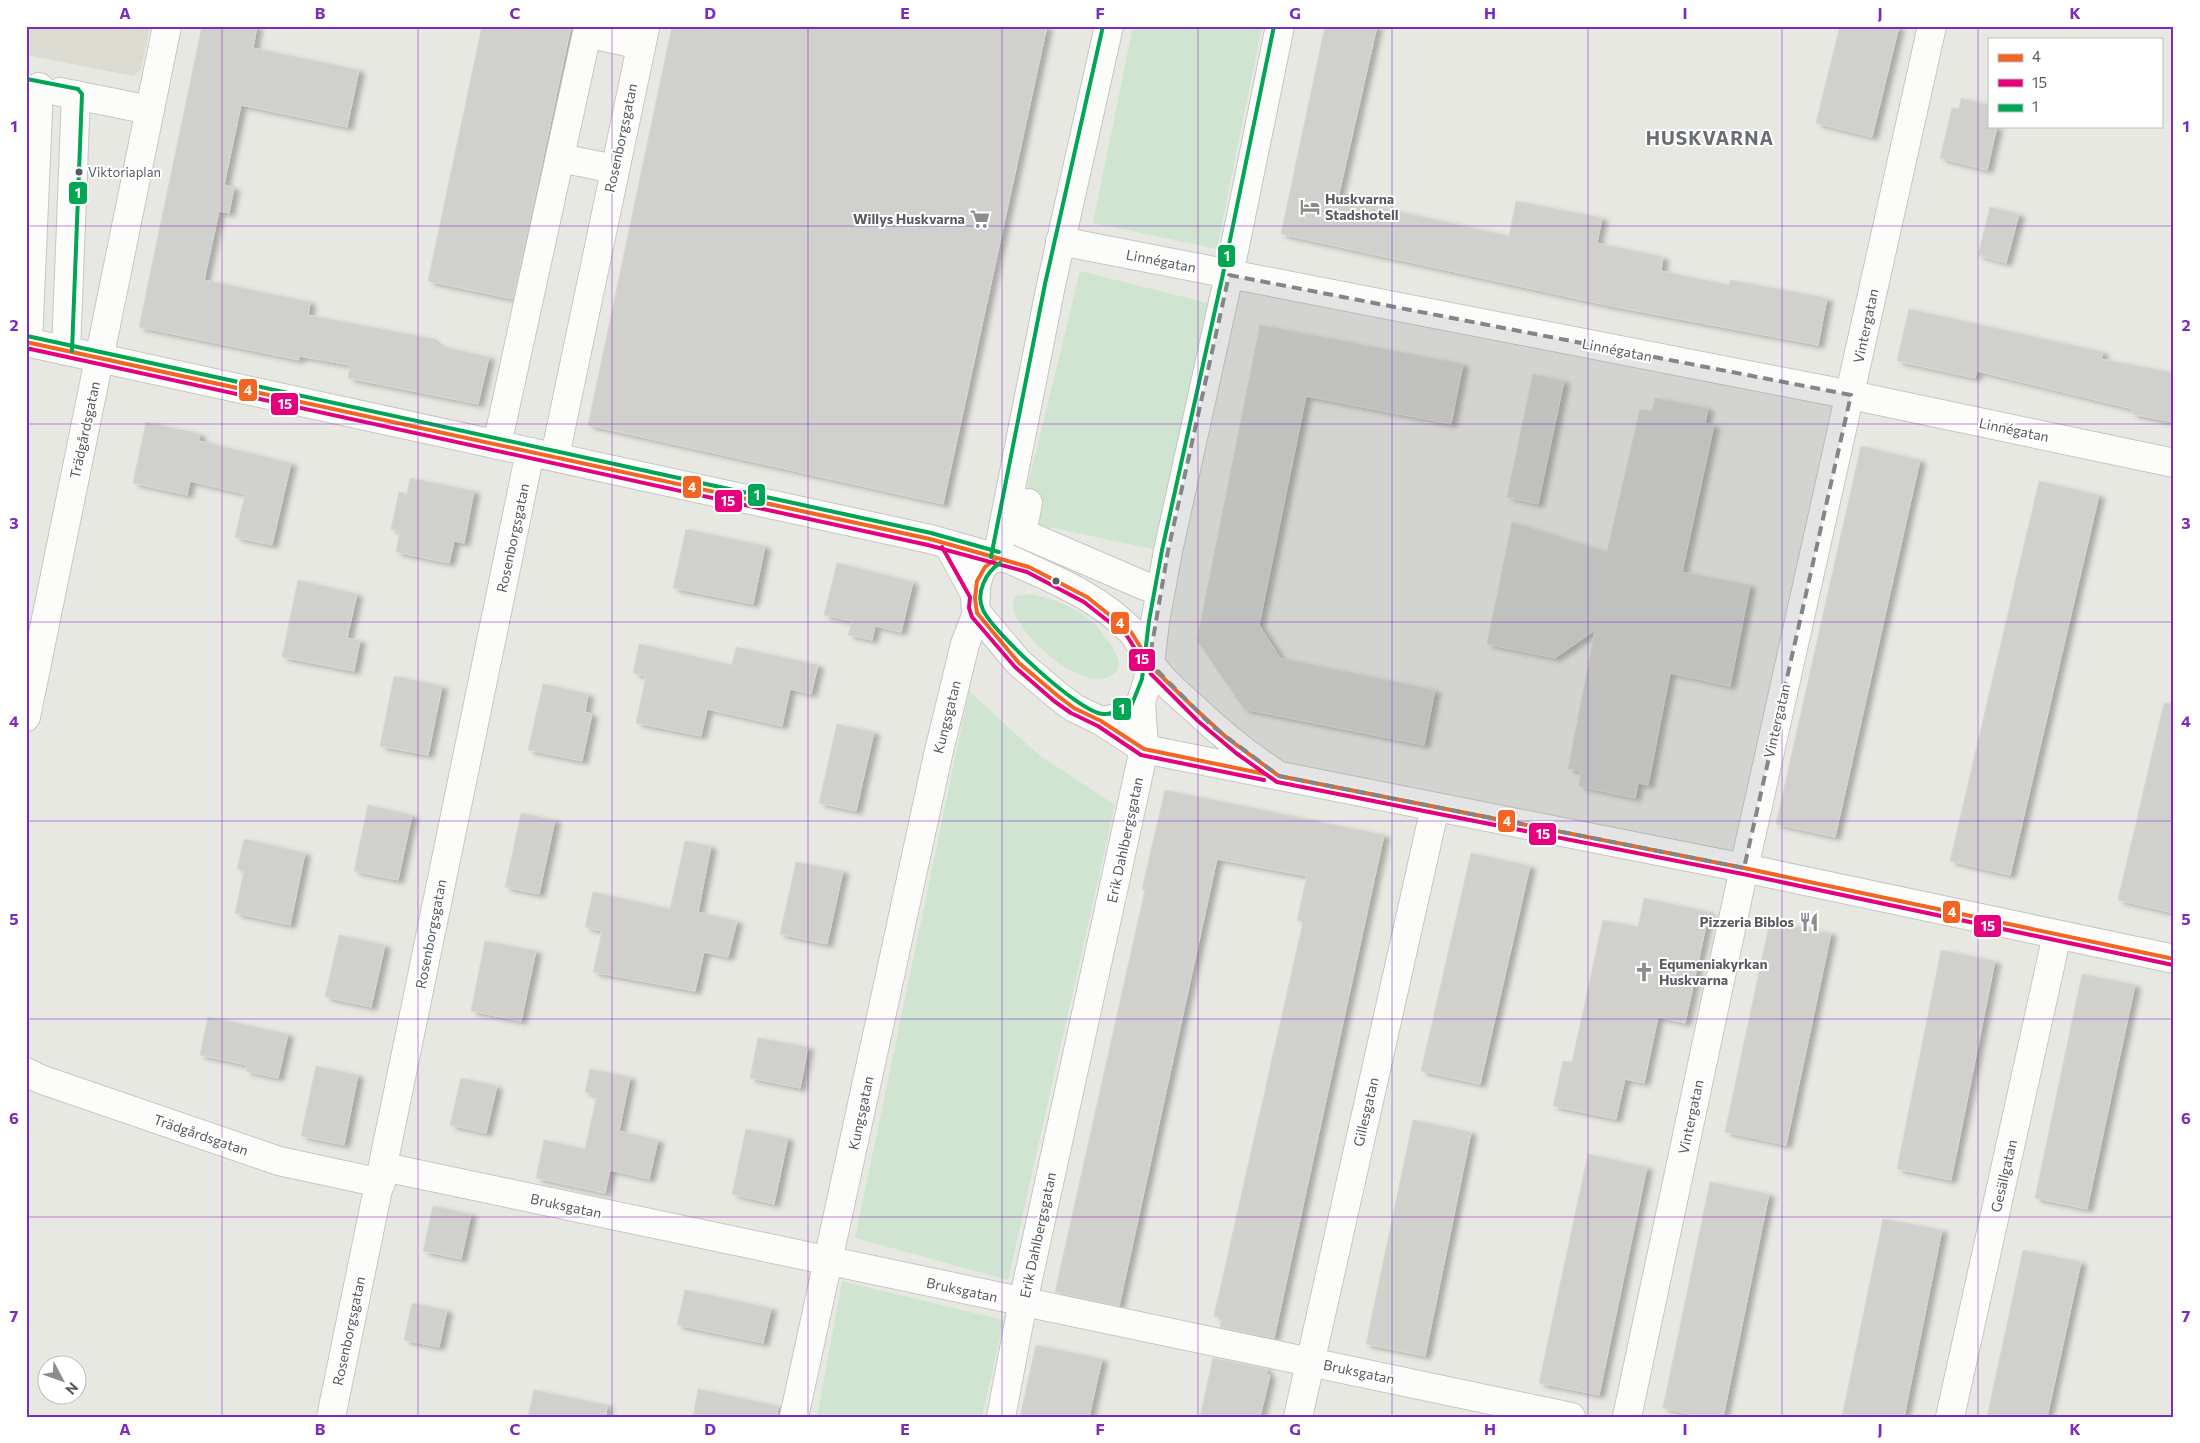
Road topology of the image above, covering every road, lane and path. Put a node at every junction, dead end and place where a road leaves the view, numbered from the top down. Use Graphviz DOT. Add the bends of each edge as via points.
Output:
graph roads {
  1 [pos="167,26"];
  2 [pos="1109,26"];
  3 [pos="1280,26"];
  4 [pos="1932,26"];
  5 [pos="643,36"];
  6 [pos="33,86"];
  7 [pos="76,95"];
  8 [pos="150,110"];
  9 [pos="560,158"];
  10 [pos="615,169"];
  11 [pos="1060,241"];
  12 [pos="1230,275"];
  13 [pos="27,343"];
  14 [pos="66,352"];
  15 [pos="100,360"];
  16 [pos="1851,395"];
  17 [pos="497,444"];
  18 [pos="543,454"];
  19 [pos="2174,463"];
  20 [pos="1028,503"];
  21 [pos="948,544"];
  22 [pos="997,558"];
  23 [pos="1145,586"];
  24 [pos="977,605"];
  25 [pos="1149,662"];
  26 [pos="1141,702"];
  27 [pos="26,717"];
  28 [pos="1101,721"];
  29 [pos="1144,749"];
  30 [pos="1279,776"];
  31 [pos="1436,807"];
  32 [pos="1744,868"];
  33 [pos="2057,935"];
  34 [pos="2174,960"];
  35 [pos="26,1072"];
  36 [pos="382,1175"];
  37 [pos="829,1262"];
  38 [pos="1023,1302"];
  39 [pos="1310,1362"];
  40 [pos="331,1417"];
  41 [pos="794,1417"];
  42 [pos="1000,1417"];
  43 [pos="1298,1417"];
  44 [pos="1571,1417"];
  45 [pos="1626,1417"];
  46 [pos="1950,1417"];
  1 -- 8 [label="street, Trädgårdsgatan"];
  2 -- 11 [label="street"];
  3 -- 12 [label="street, Erik Dahlbergsgatan"];
  4 -- 16 [label="street, Vintergatan"];
  5 -- 9 [label="street" via="587,33"];
  5 -- 10 [label="street, Rosenborgsgatan"];
  6 -- 7 [label="street"];
  6 -- 13 [label="street"];
  7 -- 8 [label="street"];
  7 -- 14 [label="street"];
  8 -- 15 [label="street, Trädgårdsgatan"];
  9 -- 10 [label="street"];
  9 -- 17 [label="street"];
  10 -- 18 [label="street, Rosenborgsgatan"];
  11 -- 12 [label="street, Linnégatan"];
  11 -- 22 [label="street"];
  12 -- 16 [label="street, Linnégatan"];
  12 -- 25 [label="street, Erik Dahlbergsgatan" via="1168,551"];
  13 -- 14 [label="street"];
  14 -- 15 [label="street"];
  15 -- 17 [label="street"];
  15 -- 27 [label="street, Trädgårdsgatan"];
  16 -- 19 [label="street, Linnégatan"];
  16 -- 32 [label="street, Vintergatan"];
  17 -- 18 [label="street"];
  18 -- 21 [label="street"];
  18 -- 36 [label="street, Rosenborgsgatan"];
  20 -- 23 [label="street" via="1022,533"];
  21 -- 22 [label="street"];
  21 -- 24 [label="street"];
  22 -- 24 [label="street, Kungsgatan" via="982,568"];
  22 -- 25 [label="street" via="1007,558 1086,596 1132,632"];
  24 -- 28 [label="street" via="1019,663 1074,708"];
  24 -- 37 [label="street, Kungsgatan" via="938,755"];
  25 -- 26 [label="street, Erik Dahlbergsgatan" via="1148,680"];
  25 -- 30 [label="street" via="1212,726"];
  26 -- 28 [label="street" via="1136,709 1118,718"];
  26 -- 29 [label="street, Erik Dahlbergsgatan"];
  28 -- 29 [label="street"];
  29 -- 30 [label="street"];
  29 -- 38 [label="street, Erik Dahlbergsgatan"];
  30 -- 31 [label="street"];
  31 -- 32 [label="street"];
  31 -- 39 [label="street, Gillesgatan"];
  32 -- 33 [label="street"];
  32 -- 45 [label="street, Vintergatan"];
  33 -- 34 [label="street"];
  33 -- 46 [label="street, Gesällgatan"];
  35 -- 36 [label="street, Trädgårdsgatan" via="279,1161"];
  36 -- 37 [label="street, Bruksgatan"];
  36 -- 40 [label="street, Rosenborgsgatan"];
  37 -- 38 [label="street, Bruksgatan"];
  37 -- 41 [label="street, Kungsgatan"];
  38 -- 39 [label="street, Bruksgatan"];
  38 -- 42 [label="street, Erik Dahlbergsgatan"];
  39 -- 43 [label="street, Gillesgatan"];
  39 -- 44 [label="street, Bruksgatan"];
}
